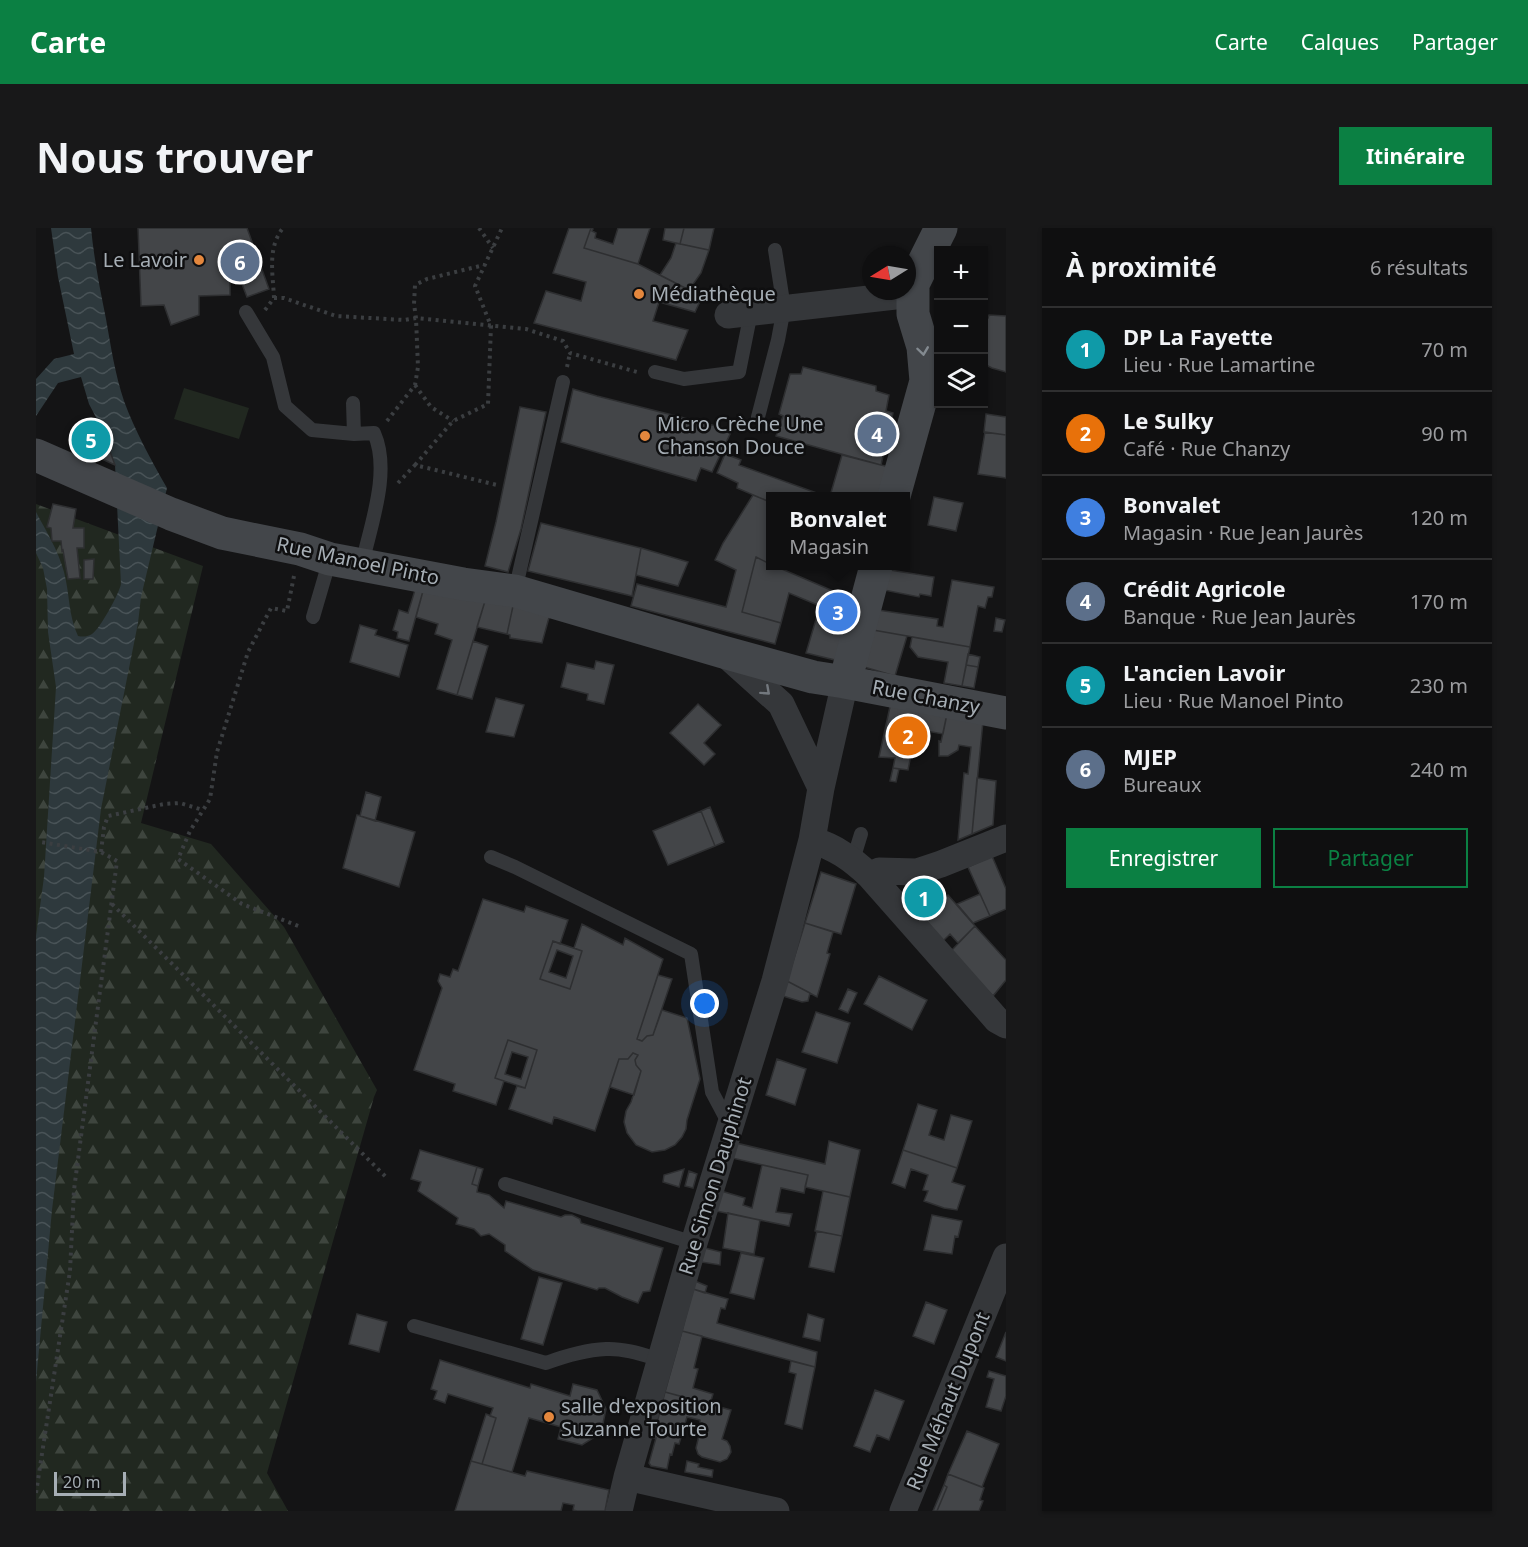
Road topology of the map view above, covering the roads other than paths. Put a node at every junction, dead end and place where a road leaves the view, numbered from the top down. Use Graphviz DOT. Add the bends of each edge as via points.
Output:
graph roads {
  1 [pos="941,228"];
  2 [pos="775,250"];
  3 [pos="916,280"];
  4 [pos="862,300"];
  5 [pos="913,300"];
  6 [pos="784,308"];
  7 [pos="246,312"];
  8 [pos="739,313"];
  9 [pos="655,372"];
  10 [pos="563,382"];
  11 [pos="353,403"];
  12 [pos="758,417"];
  13 [pos="354,434"];
  14 [pos="36,455"];
  15 [pos="895,492"];
  16 [pos="315,554"];
  17 [pos="362,564"];
  18 [pos="875,570"];
  19 [pos="515,591"];
  20 [pos="313,617"];
  21 [pos="723,652"];
  22 [pos="845,682"];
  23 [pos="1006,713"];
  24 [pos="820,788"];
  25 [pos="861,834"];
  26 [pos="1006,838"];
  27 [pos="812,840"];
  28 [pos="490,857"];
  29 [pos="861,868"];
  30 [pos="1006,1025"];
  31 [pos="730,1126"];
  32 [pos="505,1185"];
  33 [pos="694,1243"];
  34 [pos="1006,1257"];
  35 [pos="414,1326"];
  36 [pos="661,1360"];
  37 [pos="627,1477"];
  38 [pos="619,1511"];
  39 [pos="776,1511"];
  40 [pos="903,1511"];
  1 -- 3 [label="main road"];
  2 -- 6 [label="lane"];
  4 -- 6 [label="street"];
  5 -- 15 [label="main road, one-way" via="926,381"];
  6 -- 8 [label="street"];
  6 -- 12 [label="lane"];
  7 -- 13 [label="lane" via="273,357 285,406 312,430"];
  8 -- 9 [label="lane" via="739,372 684,379"];
  10 -- 19 [label="lane"];
  11 -- 13 [label="lane"];
  13 -- 17 [label="lane" via="374,433 379,444 381,482"];
  14 -- 16 [label="main road, Rue Manoel Pinto" via="222,533"];
  16 -- 17 [label="main road, Rue Manoel Pinto"];
  16 -- 20 [label="lane"];
  17 -- 19 [label="main road, Rue Manoel Pinto"];
  18 -- 22 [label="main road"];
  19 -- 21 [label="main road, Rue Manoel Pinto" via="691,637"];
  21 -- 22 [label="main road, Rue Manoel Pinto"];
  21 -- 24 [label="street, one-way" via="781,704"];
  22 -- 23 [label="main road, Rue Chanzy"];
  22 -- 24 [label="street, Rue Simon Dauphinot"];
  24 -- 27 [label="street, Rue Simon Dauphinot"];
  25 -- 29 [label="lane"];
  26 -- 29 [label="street" via="917,872"];
  27 -- 29 [label="street" via="828,844"];
  27 -- 31 [label="street, Rue Simon Dauphinot" via="775,981"];
  28 -- 31 [label="lane" via="691,954 712,1092"];
  29 -- 30 [label="street" via="986,998 997,1020"];
  31 -- 33 [label="street, Rue Simon Dauphinot"];
  32 -- 33 [label="lane"];
  33 -- 36 [label="street, Rue Simon Dauphinot"];
  34 -- 40 [label="street, Rue Méhaut Dupont"];
  35 -- 36 [label="lane" via="546,1363 566,1355 607,1349"];
  36 -- 37 [label="street, Rue Simon Dauphinot"];
  37 -- 38 [label="street, Rue Simon Dauphinot"];
  37 -- 39 [label="street"];
}
